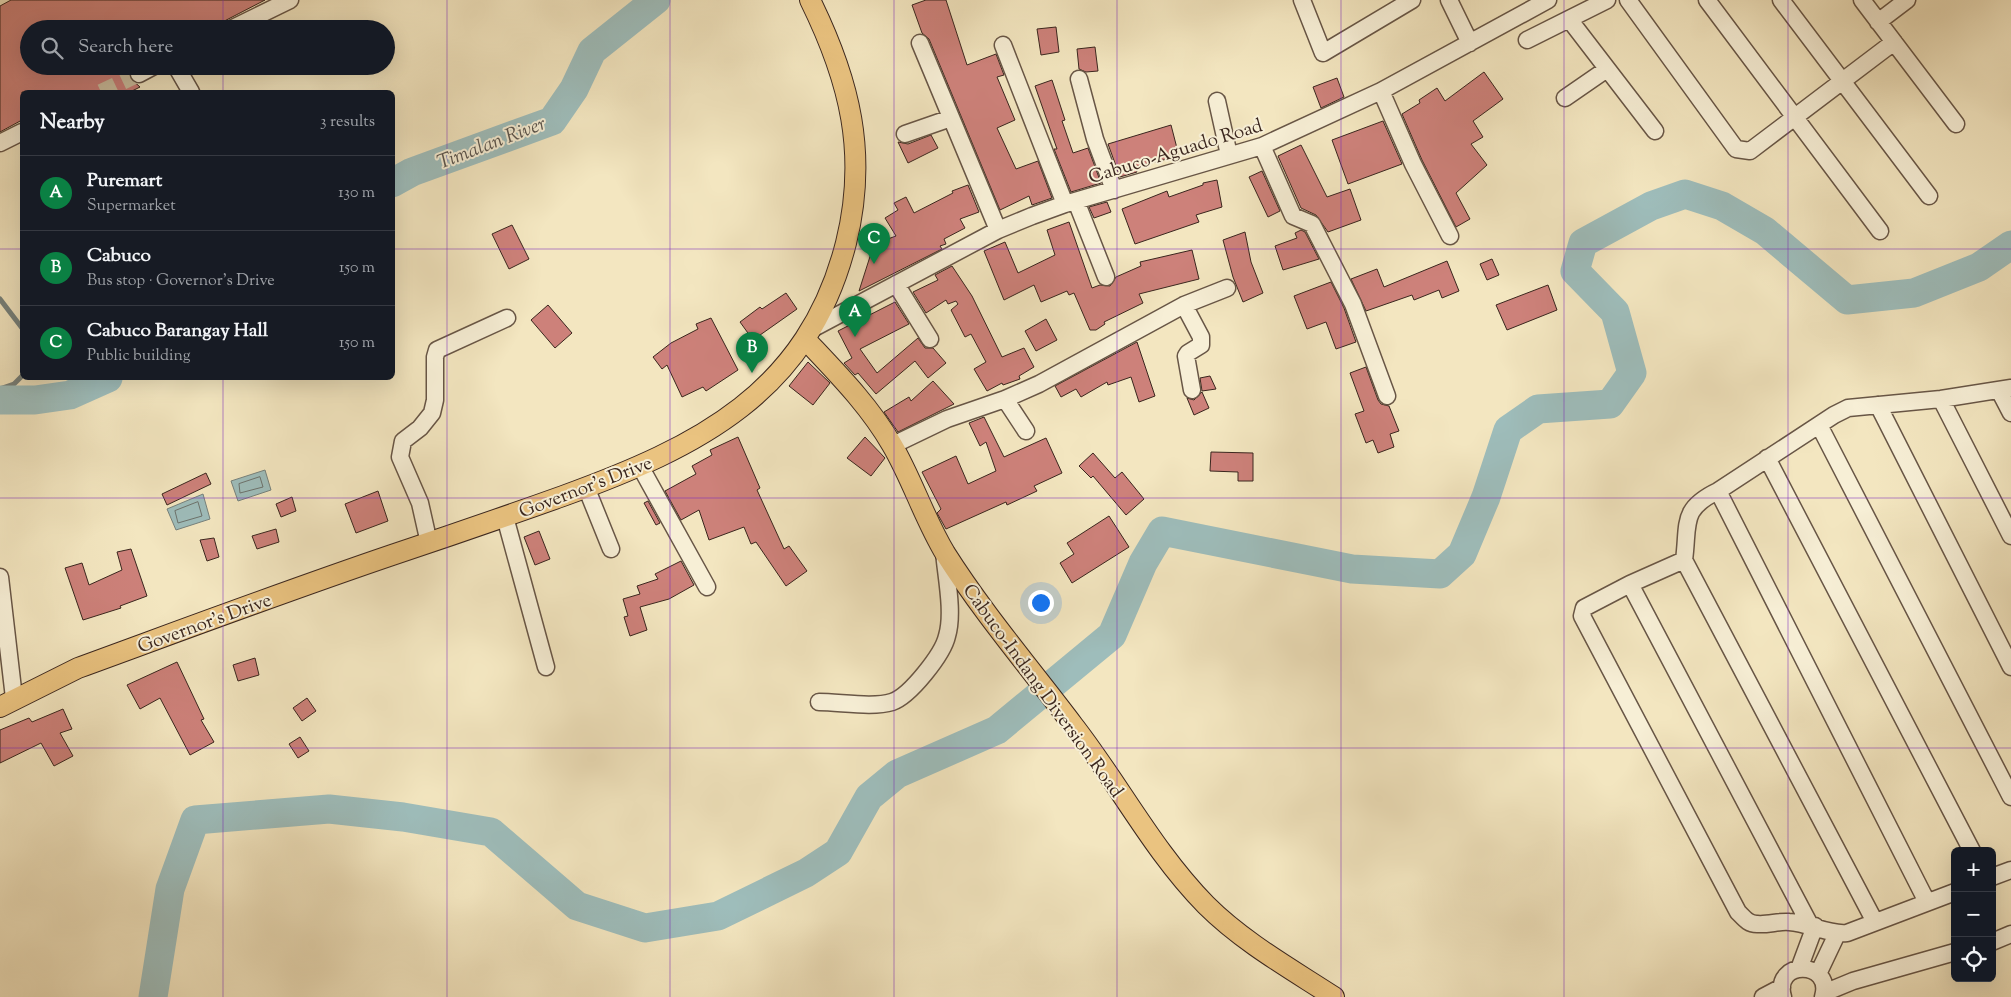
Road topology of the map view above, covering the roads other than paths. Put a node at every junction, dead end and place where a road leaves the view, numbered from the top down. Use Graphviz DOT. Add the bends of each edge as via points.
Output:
graph roads {
  1 [pos="290,0"];
  2 [pos="810,0"];
  3 [pos="1302,0"];
  4 [pos="1412,0"];
  5 [pos="1449,0"];
  6 [pos="1548,0"];
  7 [pos="1607,0"];
  8 [pos="1628,0"];
  9 [pos="1707,0"];
  10 [pos="1781,0"];
  11 [pos="1862,0"];
  12 [pos="1907,0"];
  13 [pos="1569,19"];
  14 [pos="249,20"];
  15 [pos="1878,22"];
  16 [pos="1527,40"];
  17 [pos="1894,42"];
  18 [pos="920,43"];
  19 [pos="1470,43"];
  20 [pos="1003,45"];
  21 [pos="1607,69"];
  22 [pos="181,75"];
  23 [pos="1079,79"];
  24 [pos="1841,82"];
  25 [pos="190,90"];
  26 [pos="1381,92"];
  27 [pos="1565,98"];
  28 [pos="1217,101"];
  29 [pos="1795,117"];
  30 [pos="951,118"];
  31 [pos="1956,124"];
  32 [pos="1655,131"];
  33 [pos="20,133"];
  34 [pos="906,134"];
  35 [pos="0,143"];
  36 [pos="1262,146"];
  37 [pos="1229,155"];
  38 [pos="1114,190"];
  39 [pos="1929,196"];
  40 [pos="1070,202"];
  41 [pos="998,230"];
  42 [pos="1880,230"];
  43 [pos="1450,236"];
  44 [pos="1106,277"];
  45 [pos="896,284"];
  46 [pos="1228,288"];
  47 [pos="1184,305"];
  48 [pos="507,318"];
  49 [pos="807,335"];
  50 [pos="930,340"];
  51 [pos="2005,389"];
  52 [pos="1192,390"];
  53 [pos="1388,396"];
  54 [pos="1941,399"];
  55 [pos="1005,400"];
  56 [pos="1878,406"];
  57 [pos="2011,414"];
  58 [pos="1819,425"];
  59 [pos="1026,431"];
  60 [pos="892,445"];
  61 [pos="1767,458"];
  62 [pos="640,466"];
  63 [pos="586,487"];
  64 [pos="1718,491"];
  65 [pos="505,517"];
  66 [pos="2011,536"];
  67 [pos="429,543"];
  68 [pos="611,549"];
  69 [pos="944,550"];
  70 [pos="1684,560"];
  71 [pos="0,577"];
  72 [pos="1630,584"];
  73 [pos="707,587"];
  74 [pos="546,667"];
  75 [pos="2011,667"];
  76 [pos="7,702"];
  77 [pos="819,702"];
  78 [pos="2011,797"];
  79 [pos="1970,847"];
  80 [pos="2011,870"];
  81 [pos="1996,876"];
  82 [pos="1951,893"];
  83 [pos="1927,902"];
  84 [pos="1875,922"];
  85 [pos="1812,926"];
  86 [pos="1837,934"];
  87 [pos="2011,934"];
  88 [pos="1996,940"];
  89 [pos="1951,953"];
  90 [pos="1799,968"];
  91 [pos="1822,986"];
  92 [pos="1782,992"];
  93 [pos="1334,997"];
  94 [pos="1762,997"];
  1 -- 14 [label="street"];
  2 -- 49 [label="main road, Governor's Drive" via="846,90 855,131 857,171 842,258 828,296"];
  3 -- 4 [label="street" via="1323,53"];
  5 -- 19 [label="street"];
  6 -- 19 [label="street, Cabuco-Aguado Road"];
  7 -- 13 [label="street"];
  8 -- 29 [label="street" via="1736,149 1750,152"];
  9 -- 29 [label="street"];
  10 -- 24 [label="street"];
  11 -- 15 [label="street"];
  12 -- 15 [label="street"];
  13 -- 16 [label="street"];
  13 -- 21 [label="street"];
  15 -- 17 [label="street"];
  17 -- 24 [label="street"];
  17 -- 31 [label="street"];
  18 -- 30 [label="street"];
  19 -- 26 [label="street, Cabuco-Aguado Road"];
  20 -- 40 [label="street"];
  21 -- 27 [label="street"];
  21 -- 32 [label="street"];
  22 -- 25 [label="street"];
  23 -- 38 [label="street" via="1095,139"];
  24 -- 29 [label="street"];
  24 -- 39 [label="street"];
  26 -- 36 [label="street, Cabuco-Aguado Road"];
  26 -- 43 [label="street"];
  28 -- 37 [label="street"];
  29 -- 42 [label="street"];
  30 -- 34 [label="street"];
  30 -- 41 [label="street"];
  33 -- 35 [label="street"];
  36 -- 37 [label="street, Cabuco-Aguado Road"];
  36 -- 53 [label="street" via="1292,216 1312,224 1353,304"];
  37 -- 38 [label="street, Cabuco-Aguado Road"];
  38 -- 40 [label="street, Cabuco-Aguado Road"];
  40 -- 41 [label="street, Cabuco-Aguado Road"];
  40 -- 44 [label="street"];
  41 -- 45 [label="street, Cabuco-Aguado Road"];
  45 -- 49 [label="street, Cabuco-Aguado Road"];
  45 -- 50 [label="street"];
  46 -- 47 [label="street"];
  47 -- 52 [label="street" via="1201,337 1201,345 1186,356"];
  47 -- 55 [label="street"];
  48 -- 67 [label="street" via="437,350 432,413 403,441 400,457 420,503"];
  49 -- 60 [label="main road, Cabuco-Indang Diversion Road"];
  49 -- 62 [label="main road, Governor's Drive" via="776,375 737,412 705,434"];
  51 -- 54 [label="street"];
  51 -- 57 [label="street"];
  54 -- 56 [label="street"];
  54 -- 66 [label="street"];
  55 -- 59 [label="street"];
  55 -- 60 [label="street" via="947,419"];
  56 -- 58 [label="street" via="1848,408"];
  56 -- 75 [label="street"];
  58 -- 61 [label="street"];
  58 -- 78 [label="street"];
  60 -- 69 [label="main road, Cabuco-Indang Diversion Road"];
  61 -- 64 [label="street"];
  61 -- 79 [label="street"];
  62 -- 63 [label="main road, Governor's Drive"];
  62 -- 73 [label="street"];
  63 -- 65 [label="main road, Governor's Drive"];
  63 -- 68 [label="street"];
  64 -- 70 [label="street" via="1701,499 1692,508"];
  64 -- 83 [label="street"];
  65 -- 67 [label="main road, Governor's Drive"];
  65 -- 74 [label="street"];
  67 -- 76 [label="main road, Governor's Drive" via="78,668"];
  69 -- 77 [label="street" via="949,617 947,637 920,681 891,702"];
  69 -- 93 [label="main road, Cabuco-Indang Diversion Road" via="979,602 1076,727 1153,842 1197,896 1254,944"];
  70 -- 72 [label="street"];
  70 -- 84 [label="street"];
  71 -- 76 [label="street"];
  72 -- 85 [label="street"];
  72 -- 85 [label="street" via="1584,608 1582,616 1738,912 1747,921 1757,924 1788,922"];
  80 -- 81 [label="street"];
  82 -- 83 [label="street"];
  83 -- 84 [label="street"];
  84 -- 86 [label="street"];
  85 -- 86 [label="street"];
  85 -- 90 [label="street"];
  86 -- 91 [label="street"];
  87 -- 88 [label="street"];
  89 -- 91 [label="street" via="1853,981"];
  90 -- 91 [label="street" via="1812,970"];
  90 -- 92 [label="street" via="1787,975"];
  92 -- 94 [label="street"];
}
